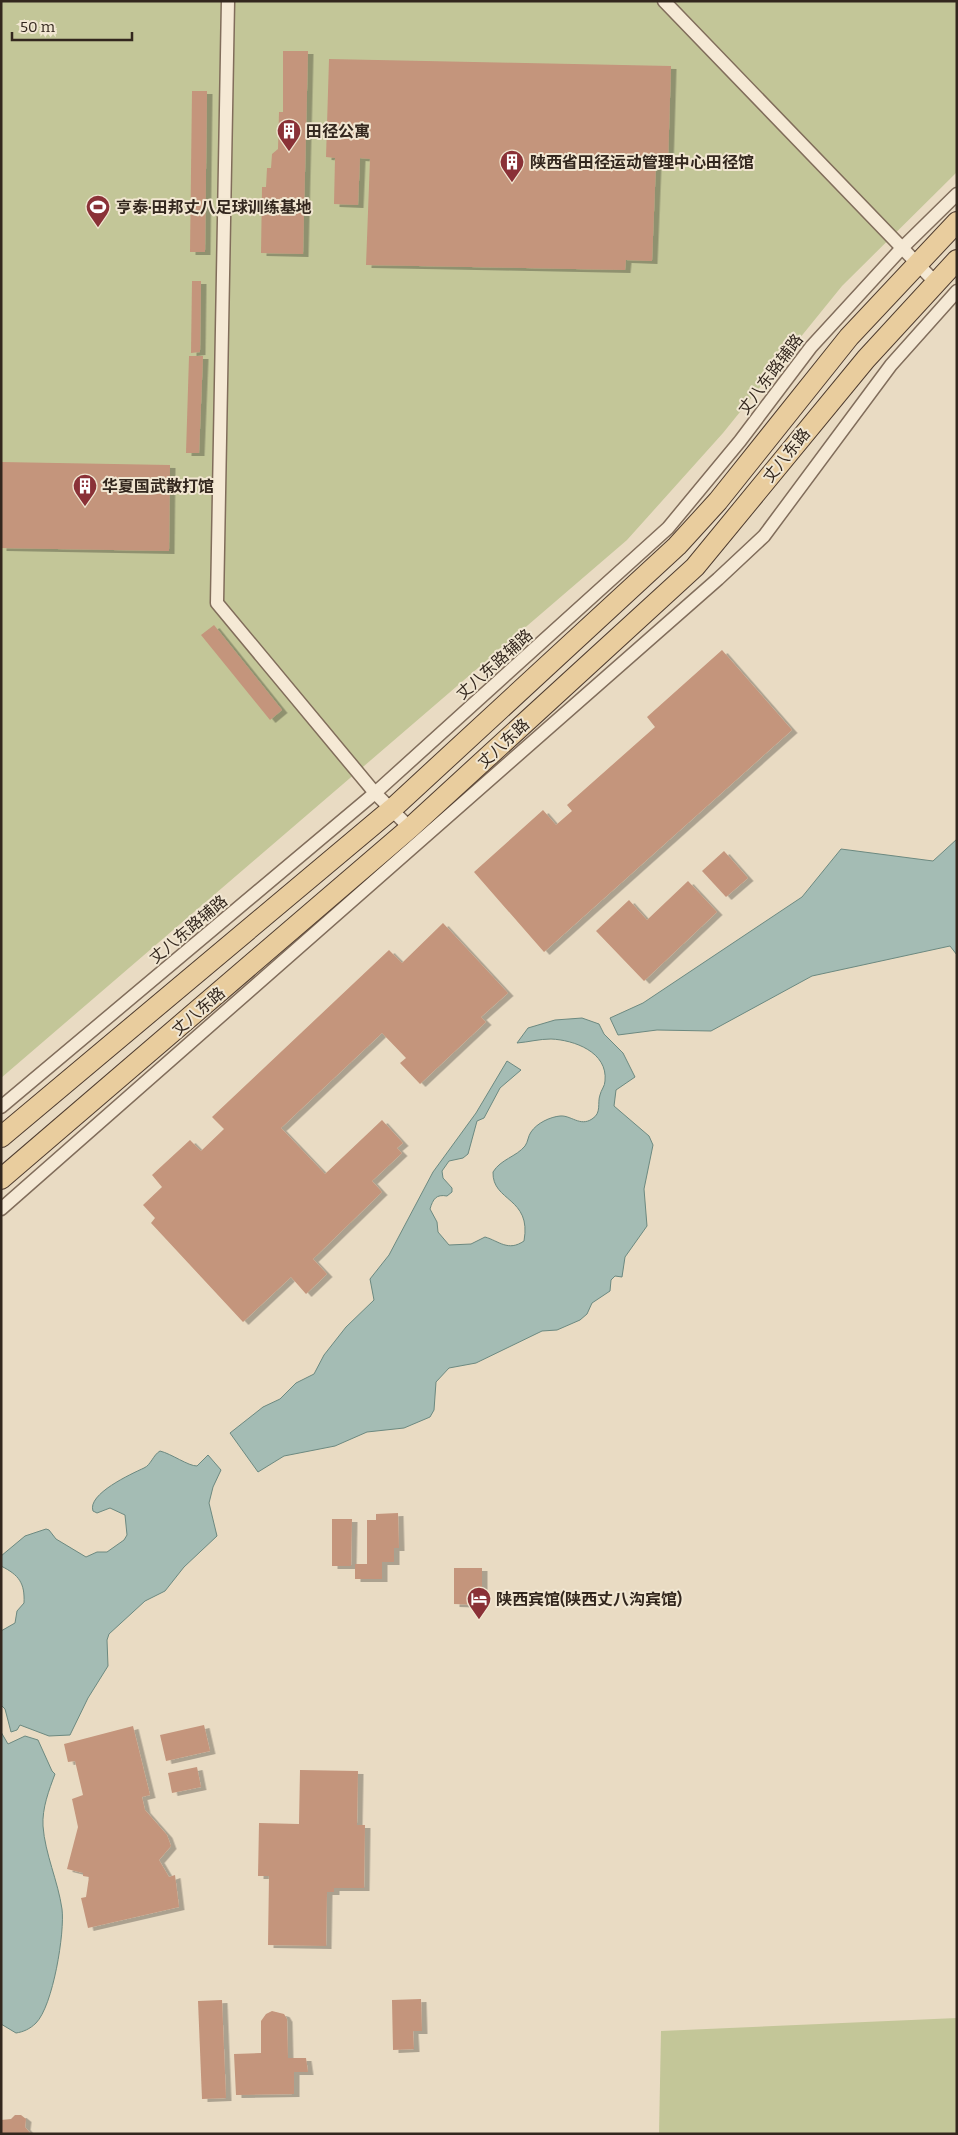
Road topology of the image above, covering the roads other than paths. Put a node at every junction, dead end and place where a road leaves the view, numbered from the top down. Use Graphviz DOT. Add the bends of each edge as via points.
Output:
graph roads {
  1 [pos="228,1"];
  2 [pos="664,1"];
  3 [pos="957,194"];
  4 [pos="957,222"];
  5 [pos="901,250"];
  6 [pos="957,260"];
  7 [pos="916,263"];
  8 [pos="935,282"];
  9 [pos="957,291"];
  10 [pos="375,793"];
  11 [pos="392,809"];
  12 [pos="410,828"];
  13 [pos="1,1107"];
  14 [pos="1,1137"];
  15 [pos="1,1180"];
  16 [pos="1,1209"];
  1 -- 10 [label="street" via="217,603"];
  2 -- 5 [label="street"];
  3 -- 5 [label="street, 丈八东路辅路"];
  4 -- 7 [label="main road, 丈八东路"];
  5 -- 7 [label="street"];
  5 -- 10 [label="street, 丈八东路辅路" via="811,347 740,441 668,528"];
  6 -- 8 [label="main road, 丈八东路"];
  7 -- 8 [label="street"];
  7 -- 11 [label="main road, 丈八东路" via="849,337 718,501 677,546"];
  8 -- 12 [label="main road, 丈八东路" via="866,359 695,566"];
  9 -- 16 [label="street" via="891,365 764,536"];
  10 -- 11 [label="street"];
  10 -- 13 [label="street, 丈八东路辅路"];
  11 -- 12 [label="street"];
  11 -- 14 [label="main road, 丈八东路"];
  12 -- 15 [label="main road, 丈八东路"];
}
